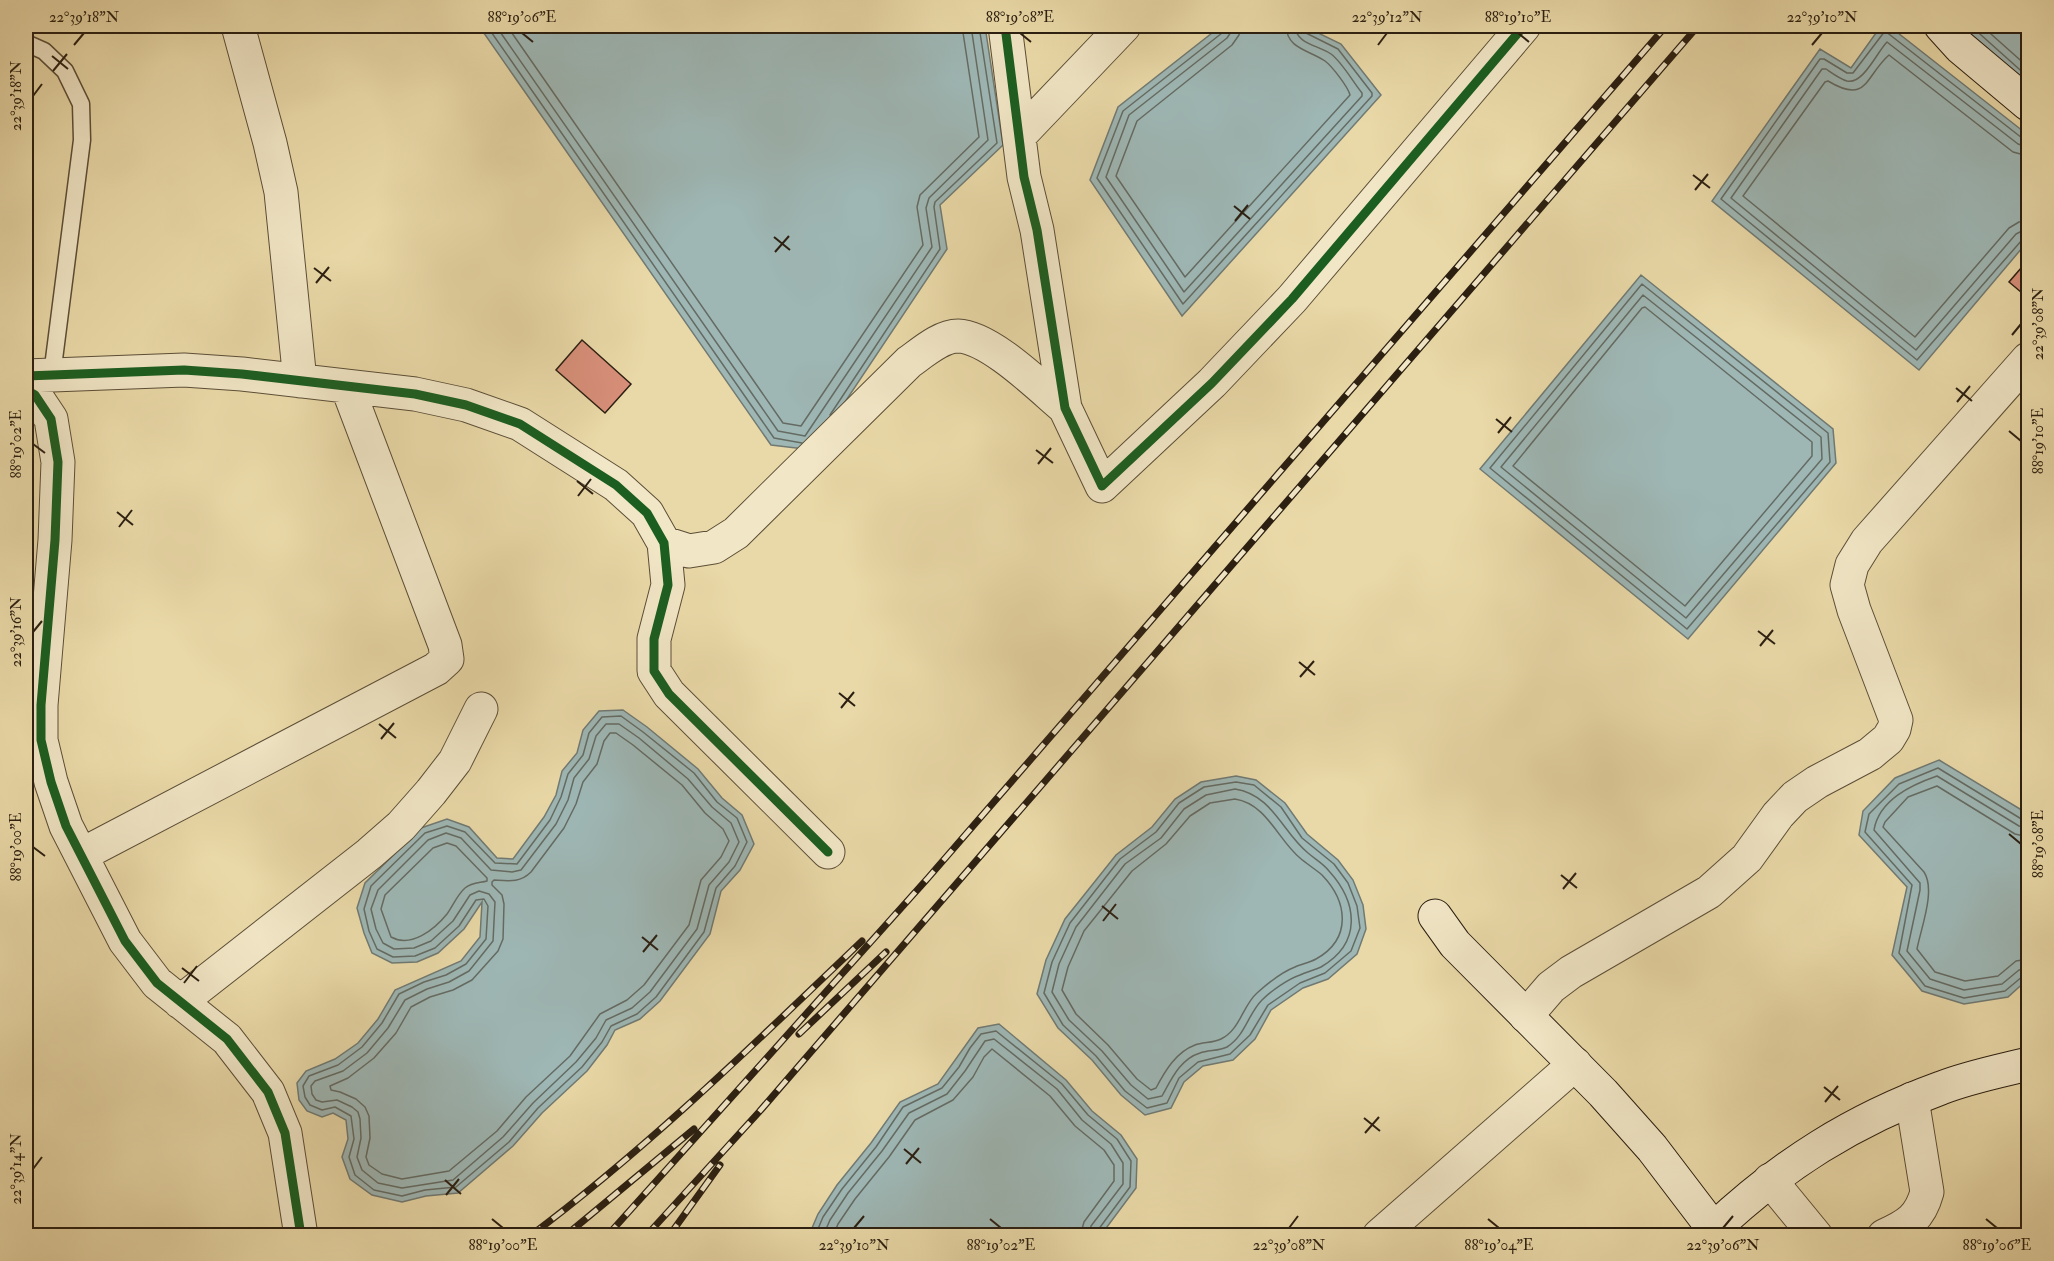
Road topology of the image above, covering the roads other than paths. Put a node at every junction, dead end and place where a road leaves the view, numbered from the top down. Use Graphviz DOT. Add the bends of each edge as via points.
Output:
graph roads {
  1 [pos="238,26"];
  2 [pos="1005,26"];
  3 [pos="1124,26"];
  4 [pos="1524,26"];
  5 [pos="1950,36"];
  6 [pos="26,43"];
  7 [pos="2028,104"];
  8 [pos="1020,135"];
  9 [pos="2028,359"];
  10 [pos="34,381"];
  11 [pos="300,381"];
  12 [pos="347,386"];
  13 [pos="1065,408"];
  14 [pos="664,543"];
  15 [pos="481,709"];
  16 [pos="828,852"];
  17 [pos="81,855"];
  18 [pos="1435,915"];
  19 [pos="180,1002"];
  20 [pos="1537,1003"];
  21 [pos="1575,1064"];
  22 [pos="2028,1064"];
  23 [pos="1912,1099"];
  24 [pos="1737,1210"];
  25 [pos="301,1236"];
  26 [pos="1379,1236"];
  27 [pos="1816,1236"];
  28 [pos="1884,1236"];
  1 -- 11 [label="street" via="281,192"];
  2 -- 8 [label="street"];
  3 -- 8 [label="street"];
  4 -- 13 [label="street" via="1292,299 1212,383 1102,486"];
  5 -- 7 [label="street"];
  6 -- 10 [label="lane" via="44,51 65,71 81,104 82,140"];
  8 -- 13 [label="street"];
  9 -- 20 [label="street" via="1851,565 1847,585 1854,610 1896,720 1888,740 1795,797 1747,858 1709,892 1571,972"];
  10 -- 11 [label="street" via="184,370"];
  10 -- 17 [label="street" via="35,395 51,419 58,462 41,740 66,826"];
  11 -- 12 [label="street"];
  12 -- 14 [label="street" via="466,405 520,424 616,485 647,513"];
  12 -- 17 [label="street" via="447,659 436,669"];
  13 -- 14 [label="street" via="979,340 957,336 937,343 909,362 736,533 714,546 689,551"];
  14 -- 16 [label="street" via="668,585 654,639 654,671 669,694"];
  15 -- 19 [label="street" via="455,761 401,826"];
  17 -- 19 [label="street" via="125,941 158,983"];
  18 -- 20 [label="street" via="1455,944"];
  19 -- 25 [label="street" via="227,1039 268,1092 285,1133"];
  20 -- 21 [label="street"];
  21 -- 24 [label="street" via="1652,1148"];
  21 -- 26 [label="street"];
  22 -- 23 [label="street"];
  23 -- 24 [label="street" via="1878,1113 1811,1151"];
  23 -- 28 [label="street" via="1927,1192 1916,1217"];
  24 -- 27 [label="street"];
}
